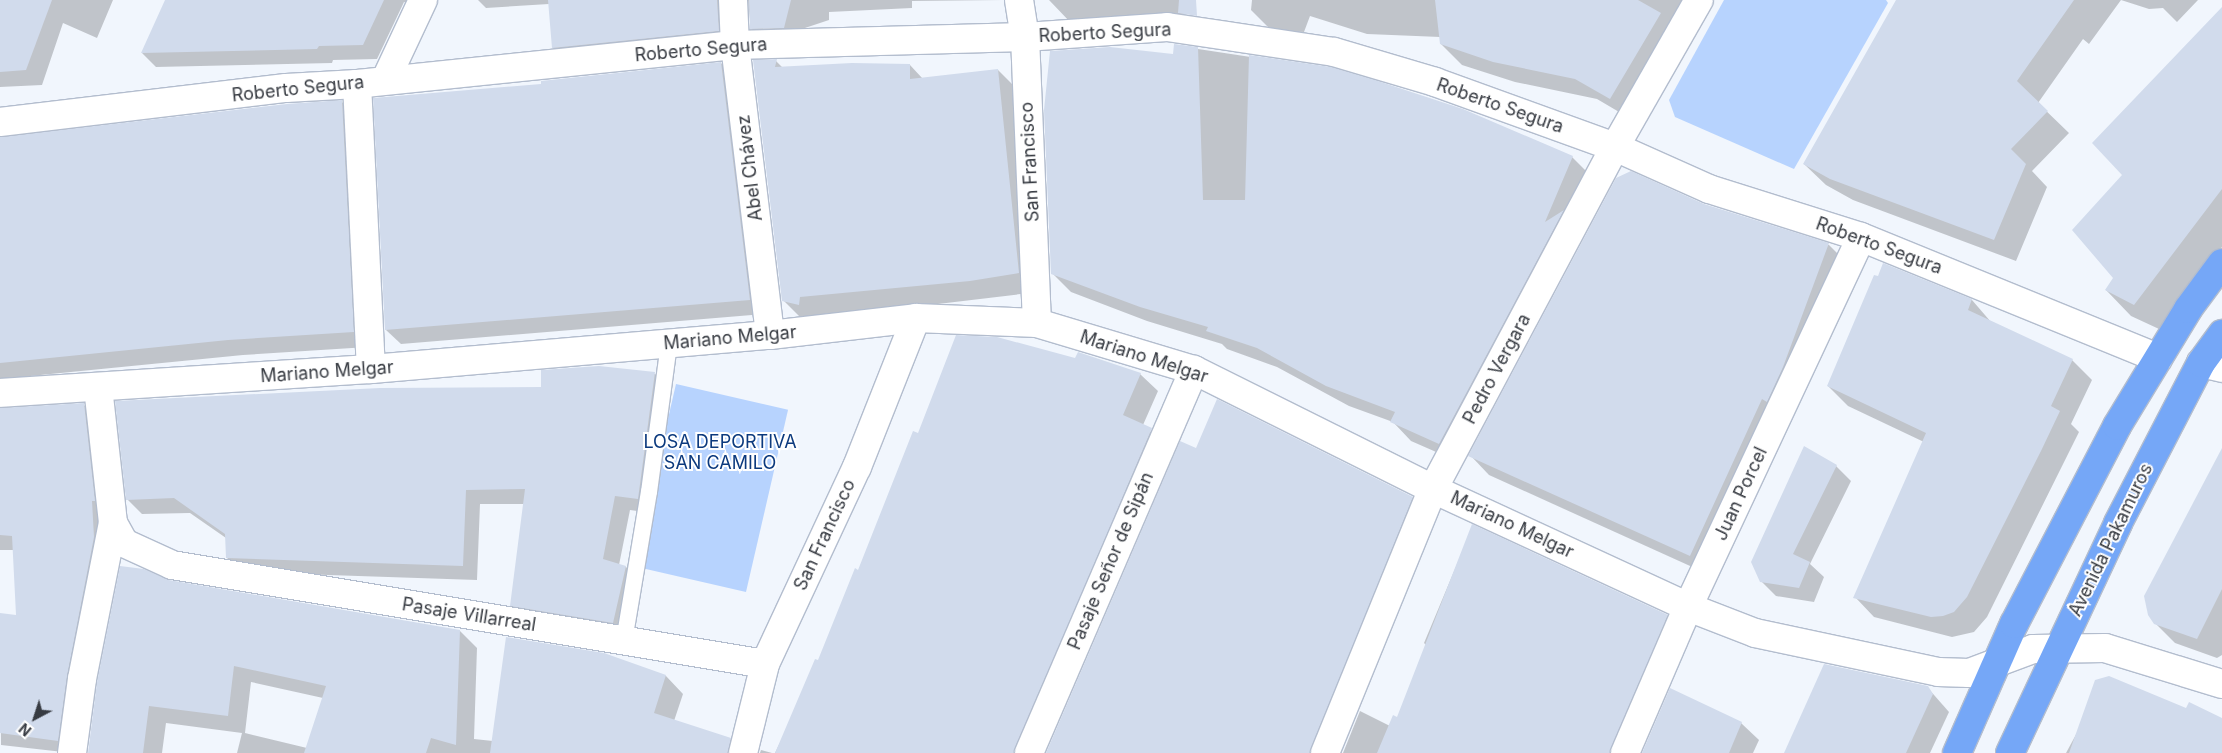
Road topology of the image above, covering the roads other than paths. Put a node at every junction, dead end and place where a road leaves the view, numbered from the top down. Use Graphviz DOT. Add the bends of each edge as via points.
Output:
graph roads {
  1 [pos="423,0"];
  2 [pos="733,0"];
  3 [pos="1019,0"];
  4 [pos="1699,0"];
  5 [pos="1024,37"];
  6 [pos="735,45"];
  7 [pos="386,80"];
  8 [pos="357,84"];
  9 [pos="0,122"];
  10 [pos="1615,146"];
  11 [pos="1860,237"];
  12 [pos="2222,263"];
  13 [pos="916,318"];
  14 [pos="1037,324"];
  15 [pos="2222,334"];
  16 [pos="770,335"];
  17 [pos="669,344"];
  18 [pos="2158,358"];
  19 [pos="2212,366"];
  20 [pos="371,370"];
  21 [pos="1194,370"];
  22 [pos="98,387"];
  23 [pos="0,392"];
  24 [pos="1433,489"];
  25 [pos="113,522"];
  26 [pos="1688,607"];
  27 [pos="624,641"];
  28 [pos="2060,647"];
  29 [pos="765,664"];
  30 [pos="1995,665"];
  31 [pos="2222,684"];
  32 [pos="72,753"];
  33 [pos="743,753"];
  34 [pos="1029,753"];
  35 [pos="1325,753"];
  36 [pos="1625,753"];
  37 [pos="1956,753"];
  38 [pos="2010,753"];
  1 -- 7 [label="street"];
  2 -- 6 [label="street, Abel Chávez"];
  3 -- 5 [label="street, San Francisco"];
  4 -- 10 [label="street, Pedro Vergara"];
  5 -- 6 [label="street, Roberto Segura"];
  5 -- 10 [label="street, Roberto Segura" via="1167,27 1334,52 1435,82"];
  5 -- 14 [label="street, San Francisco"];
  6 -- 7 [label="street, Roberto Segura"];
  6 -- 16 [label="street, Abel Chávez"];
  7 -- 8 [label="street, Roberto Segura"];
  8 -- 9 [label="street, Roberto Segura" via="286,88"];
  8 -- 20 [label="street"];
  10 -- 11 [label="street, Roberto Segura" via="1709,189"];
  10 -- 24 [label="street, Pedro Vergara"];
  11 -- 18 [label="street, Roberto Segura"];
  11 -- 26 [label="street, Juan Porcel"];
  12 -- 18 [label="highway"];
  13 -- 14 [label="street, Mariano Melgar"];
  13 -- 16 [label="street, Mariano Melgar"];
  13 -- 29 [label="street, San Francisco" via="857,467"];
  14 -- 21 [label="street, Mariano Melgar"];
  15 -- 19 [label="highway, Avenida Pakamuros"];
  16 -- 17 [label="street, Mariano Melgar"];
  17 -- 20 [label="street, Mariano Melgar"];
  17 -- 27 [label="lane" via="650,492"];
  18 -- 30 [label="highway" via="2117,426"];
  19 -- 28 [label="highway, Avenida Pakamuros" via="2118,523"];
  20 -- 22 [label="street, Mariano Melgar"];
  21 -- 24 [label="street, Mariano Melgar"];
  21 -- 34 [label="street, Pasaje Señor de Sipán"];
  22 -- 23 [label="street, Mariano Melgar"];
  22 -- 25 [label="street"];
  24 -- 26 [label="street, Mariano Melgar"];
  24 -- 35 [label="street, Pedro Vergara"];
  25 -- 27 [label="street, Pasaje Villarreal" via="124,543 172,565"];
  25 -- 32 [label="street" via="82,679"];
  26 -- 30 [label="street, Mariano Melgar" via="1755,633 1938,672 1969,673"];
  26 -- 36 [label="street, Juan Porcel"];
  27 -- 29 [label="street, Pasaje Villarreal"];
  28 -- 30 [label="street, Mariano Melgar" via="2033,650"];
  28 -- 31 [label="street, Mariano Melgar" via="2105,648"];
  28 -- 38 [label="highway, Avenida Pakamuros"];
  29 -- 33 [label="street, San Francisco"];
  30 -- 37 [label="highway"];
}
